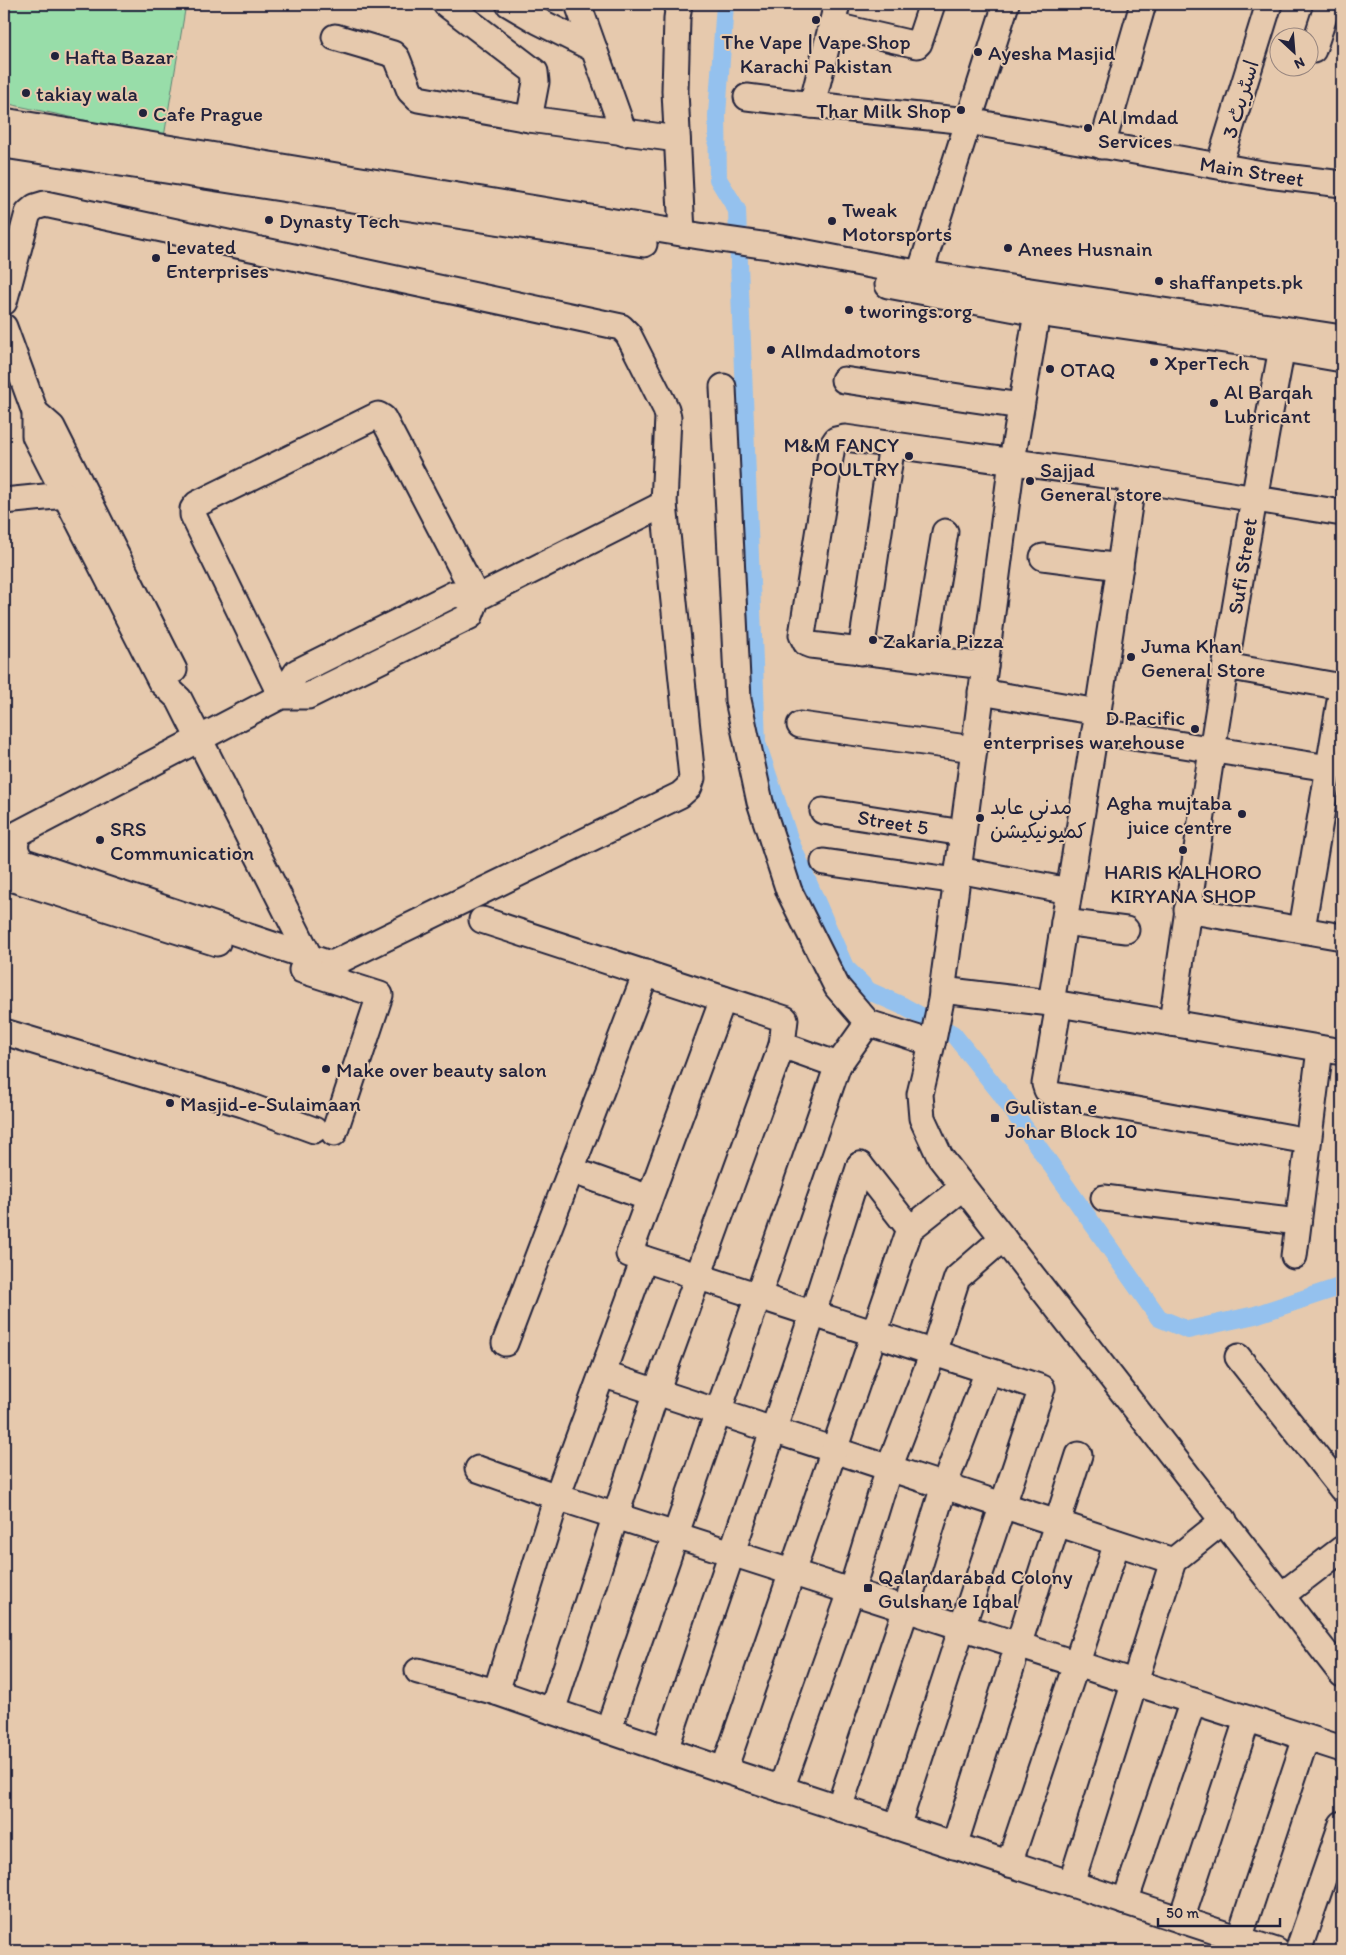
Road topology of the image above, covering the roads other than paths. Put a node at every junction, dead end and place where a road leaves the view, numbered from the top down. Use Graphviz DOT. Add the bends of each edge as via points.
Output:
graph roads {
  1 [pos="446,4"];
  2 [pos="509,4"];
  3 [pos="578,4"];
  4 [pos="679,4"];
  5 [pos="932,4"];
  6 [pos="1006,4"];
  7 [pos="1143,4"];
  8 [pos="1269,4"];
  9 [pos="1328,4"];
  10 [pos="834,15"];
  11 [pos="1318,35"];
  12 [pos="335,37"];
  13 [pos="594,49"];
  14 [pos="747,97"];
  15 [pos="812,105"];
  16 [pos="529,119"];
  17 [pos="4,121"];
  18 [pos="968,121"];
  19 [pos="624,133"];
  20 [pos="677,139"];
  21 [pos="4,145"];
  22 [pos="1102,146"];
  23 [pos="1219,165"];
  24 [pos="1342,184"];
  25 [pos="693,241"];
  26 [pos="774,256"];
  27 [pos="920,273"];
  28 [pos="4,302"];
  29 [pos="1023,303"];
  30 [pos="4,327"];
  31 [pos="1342,338"];
  32 [pos="1282,348"];
  33 [pos="1342,359"];
  34 [pos="844,380"];
  35 [pos="723,387"];
  36 [pos="1021,406"];
  37 [pos="35,412"];
  38 [pos="892,444"];
  39 [pos="1012,460"];
  40 [pos="1134,479"];
  41 [pos="65,495"];
  42 [pos="1254,498"];
  43 [pos="4,502"];
  44 [pos="664,504"];
  45 [pos="1342,513"];
  46 [pos="945,532"];
  47 [pos="1043,557"];
  48 [pos="1120,568"];
  49 [pos="477,598"];
  50 [pos="376,633"];
  51 [pos="861,652"];
  52 [pos="388,656"];
  53 [pos="924,659"];
  54 [pos="985,666"];
  55 [pos="1226,666"];
  56 [pos="982,692"];
  57 [pos="1342,692"];
  58 [pos="281,696"];
  59 [pos="179,699"];
  60 [pos="1097,721"];
  61 [pos="800,725"];
  62 [pos="199,737"];
  63 [pos="1213,748"];
  64 [pos="974,749"];
  65 [pos="1329,768"];
  66 [pos="823,811"];
  67 [pos="963,833"];
  68 [pos="824,862"];
  69 [pos="957,875"];
  70 [pos="4,876"];
  71 [pos="1069,891"];
  72 [pos="1188,910"];
  73 [pos="482,920"];
  74 [pos="1064,922"];
  75 [pos="1302,929"];
  76 [pos="1126,930"];
  77 [pos="1342,937"];
  78 [pos="310,956"];
  79 [pos="646,973"];
  80 [pos="941,995"];
  81 [pos="723,999"];
  82 [pos="1055,1003"];
  83 [pos="1172,1022"];
  84 [pos="868,1023"];
  85 [pos="4,1032"];
  86 [pos="933,1039"];
  87 [pos="782,1045"];
  88 [pos="1331,1050"];
  89 [pos="838,1065"];
  90 [pos="1308,1141"];
  91 [pos="571,1170"];
  92 [pos="963,1187"];
  93 [pos="649,1198"];
  94 [pos="1104,1198"];
  95 [pos="1298,1222"];
  96 [pos="910,1229"];
  97 [pos="1003,1238"];
  98 [pos="1294,1256"];
  99 [pos="644,1258"];
  100 [pos="698,1275"];
  101 [pos="758,1296"];
  102 [pos="813,1313"];
  103 [pos="874,1333"];
  104 [pos="505,1343"];
  105 [pos="933,1352"];
  106 [pos="1238,1357"];
  107 [pos="988,1370"];
  108 [pos="602,1374"];
  109 [pos="656,1392"];
  110 [pos="718,1412"];
  111 [pos="773,1430"];
  112 [pos="834,1450"];
  113 [pos="1078,1455"];
  114 [pos="889,1468"];
  115 [pos="478,1469"];
  116 [pos="944,1486"];
  117 [pos="1342,1489"];
  118 [pos="557,1497"];
  119 [pos="1003,1506"];
  120 [pos="614,1515"];
  121 [pos="1224,1520"];
  122 [pos="1057,1523"];
  123 [pos="676,1535"];
  124 [pos="1116,1543"];
  125 [pos="1342,1549"];
  126 [pos="732,1553"];
  127 [pos="1172,1561"];
  128 [pos="792,1572"];
  129 [pos="851,1592"];
  130 [pos="1282,1595"];
  131 [pos="906,1609"];
  132 [pos="962,1627"];
  133 [pos="1017,1645"];
  134 [pos="1076,1664"];
  135 [pos="418,1671"];
  136 [pos="1342,1674"];
  137 [pos="1134,1682"];
  138 [pos="496,1692"];
  139 [pos="1193,1701"];
  140 [pos="552,1711"];
  141 [pos="1248,1720"];
  142 [pos="608,1730"];
  143 [pos="1306,1738"];
  144 [pos="1342,1749"];
  145 [pos="665,1750"];
  146 [pos="724,1770"];
  147 [pos="781,1789"];
  148 [pos="838,1808"];
  149 [pos="1342,1824"];
  150 [pos="897,1827"];
  151 [pos="954,1846"];
  152 [pos="1009,1864"];
  153 [pos="1071,1884"];
  154 [pos="1125,1902"];
  155 [pos="1181,1920"];
  156 [pos="1239,1939"];
  157 [pos="1276,1951"];
  158 [pos="1298,1951"];
  1 -- 16 [label="street" via="535,72"];
  2 -- 13 [label="street"];
  3 -- 13 [label="street"];
  4 -- 20 [label="street" via="675,91"];
  5 -- 10 [label="street" via="917,46"];
  6 -- 18 [label="street"];
  7 -- 22 [label="street"];
  8 -- 23 [label="street, اسٹریٹ 3"];
  9 -- 11 [label="street"];
  10 -- 15 [label="street"];
  12 -- 16 [label="street" via="393,54 410,91 418,99"];
  13 -- 19 [label="street"];
  14 -- 15 [label="street, Main Street"];
  15 -- 18 [label="street, Main Street"];
  16 -- 19 [label="street"];
  17 -- 25 [label="street"];
  18 -- 22 [label="street, Main Street"];
  18 -- 27 [label="street"];
  19 -- 20 [label="street"];
  20 -- 25 [label="street"];
  21 -- 25 [label="street"];
  22 -- 23 [label="street, Main Street"];
  23 -- 24 [label="street, Main Street"];
  25 -- 26 [label="street"];
  26 -- 27 [label="street"];
  26 -- 29 [label="street"];
  27 -- 29 [label="street"];
  28 -- 44 [label="street" via="28,213 45,204 614,324 628,334 668,416"];
  29 -- 31 [label="street"];
  29 -- 32 [label="street"];
  29 -- 36 [label="street"];
  30 -- 37 [label="street"];
  32 -- 33 [label="street"];
  32 -- 42 [label="street, Sufi Street"];
  34 -- 36 [label="street"];
  35 -- 84 [label="street" via="738,700 760,802 790,891 837,987"];
  36 -- 39 [label="street"];
  37 -- 41 [label="street" via="35,436"];
  37 -- 59 [label="street" via="52,428 172,665"];
  38 -- 39 [label="street"];
  38 -- 51 [label="street"];
  38 -- 51 [label="street" via="840,438 832,446 802,635 811,645"];
  39 -- 40 [label="street"];
  39 -- 54 [label="street"];
  40 -- 42 [label="street"];
  40 -- 48 [label="street"];
  41 -- 43 [label="street"];
  41 -- 59 [label="street" via="161,682"];
  42 -- 45 [label="street"];
  42 -- 55 [label="street, Sufi Street"];
  44 -- 49 [label="street"];
  44 -- 78 [label="street" via="692,778 689,787 680,795 334,963"];
  46 -- 53 [label="street"];
  47 -- 48 [label="street"];
  48 -- 60 [label="street"];
  49 -- 50 [label="street" via="454,594"];
  49 -- 52 [label="street" via="470,616"];
  49 -- 58 [label="street" via="383,418 378,415 206,499 197,504 193,515"];
  50 -- 52 [label="street"];
  50 -- 58 [label="street" via="297,672"];
  51 -- 53 [label="street"];
  52 -- 58 [label="street" via="308,696"];
  53 -- 54 [label="street"];
  54 -- 56 [label="street"];
  55 -- 57 [label="street"];
  55 -- 63 [label="street, Sufi Street"];
  56 -- 60 [label="street"];
  56 -- 64 [label="street"];
  57 -- 65 [label="street"];
  58 -- 62 [label="street"];
  59 -- 62 [label="street"];
  60 -- 63 [label="street"];
  60 -- 71 [label="street"];
  61 -- 64 [label="street"];
  62 -- 78 [label="street"];
  62 -- 78 [label="street" via="19,833 15,851 22,861"];
  63 -- 65 [label="street"];
  63 -- 72 [label="street, Sufi Street"];
  64 -- 67 [label="street"];
  65 -- 75 [label="street"];
  66 -- 67 [label="street, Street 5"];
  67 -- 69 [label="street"];
  68 -- 69 [label="street"];
  69 -- 71 [label="street"];
  69 -- 80 [label="street"];
  70 -- 85 [label="street" via="380,995 324,1132 224,1098"];
  71 -- 74 [label="street"];
  72 -- 75 [label="street"];
  72 -- 83 [label="street, Sufi Street"];
  73 -- 79 [label="street"];
  74 -- 76 [label="street"];
  74 -- 82 [label="street"];
  75 -- 77 [label="street"];
  79 -- 81 [label="street"];
  79 -- 91 [label="street"];
  80 -- 82 [label="street"];
  80 -- 86 [label="street"];
  81 -- 87 [label="street" via="785,1019"];
  81 -- 93 [label="street"];
  82 -- 83 [label="street"];
  82 -- 90 [label="street" via="1046,1084 1053,1095"];
  83 -- 88 [label="street"];
  84 -- 86 [label="street"];
  84 -- 89 [label="street"];
  86 -- 92 [label="street" via="920,1094 922,1118 940,1157"];
  87 -- 89 [label="street"];
  87 -- 100 [label="street"];
  88 -- 90 [label="street"];
  89 -- 101 [label="street"];
  90 -- 95 [label="street"];
  91 -- 93 [label="street"];
  91 -- 104 [label="street"];
  92 -- 96 [label="street"];
  92 -- 97 [label="street"];
  93 -- 99 [label="street" via="629,1254"];
  94 -- 95 [label="street"];
  95 -- 98 [label="street"];
  96 -- 102 [label="street" via="860,1165"];
  96 -- 103 [label="street"];
  97 -- 105 [label="street" via="957,1278"];
  97 -- 121 [label="street"];
  99 -- 100 [label="street"];
  99 -- 108 [label="street"];
  100 -- 101 [label="street"];
  100 -- 109 [label="street"];
  101 -- 102 [label="street"];
  101 -- 110 [label="street"];
  102 -- 103 [label="street"];
  102 -- 111 [label="street"];
  103 -- 105 [label="street"];
  103 -- 112 [label="street"];
  105 -- 107 [label="street"];
  105 -- 114 [label="street"];
  106 -- 117 [label="street"];
  107 -- 116 [label="street"];
  107 -- 119 [label="street" via="1042,1388"];
  108 -- 109 [label="street"];
  108 -- 118 [label="street"];
  109 -- 110 [label="street"];
  109 -- 120 [label="street"];
  110 -- 111 [label="street"];
  110 -- 123 [label="street"];
  111 -- 112 [label="street"];
  111 -- 126 [label="street"];
  112 -- 114 [label="street"];
  112 -- 128 [label="street"];
  113 -- 122 [label="street"];
  114 -- 116 [label="street"];
  114 -- 129 [label="street"];
  115 -- 118 [label="street"];
  116 -- 119 [label="street"];
  116 -- 131 [label="street"];
  118 -- 120 [label="street"];
  118 -- 138 [label="street"];
  119 -- 122 [label="street"];
  119 -- 132 [label="street"];
  120 -- 123 [label="street"];
  120 -- 140 [label="street"];
  121 -- 127 [label="street"];
  121 -- 130 [label="street"];
  122 -- 124 [label="street"];
  122 -- 133 [label="street"];
  123 -- 126 [label="street"];
  123 -- 142 [label="street"];
  124 -- 127 [label="street"];
  124 -- 134 [label="street"];
  125 -- 130 [label="street"];
  126 -- 128 [label="street"];
  126 -- 145 [label="street"];
  127 -- 137 [label="street"];
  128 -- 129 [label="street"];
  128 -- 146 [label="street"];
  129 -- 131 [label="street"];
  129 -- 147 [label="street"];
  130 -- 136 [label="street"];
  131 -- 132 [label="street"];
  131 -- 148 [label="street"];
  132 -- 133 [label="street"];
  132 -- 150 [label="street"];
  133 -- 134 [label="street"];
  133 -- 151 [label="street"];
  134 -- 137 [label="street"];
  134 -- 152 [label="street"];
  135 -- 138 [label="street"];
  137 -- 139 [label="street"];
  137 -- 153 [label="street"];
  138 -- 140 [label="street"];
  139 -- 141 [label="street"];
  139 -- 154 [label="street"];
  140 -- 142 [label="street"];
  141 -- 143 [label="street"];
  141 -- 155 [label="street"];
  142 -- 145 [label="street"];
  143 -- 144 [label="street"];
  143 -- 156 [label="street"];
  145 -- 146 [label="street"];
  146 -- 147 [label="street"];
  147 -- 148 [label="street"];
  148 -- 150 [label="street"];
  149 -- 158 [label="street"];
  150 -- 151 [label="street"];
  151 -- 152 [label="street"];
  152 -- 153 [label="street"];
  153 -- 154 [label="street"];
  154 -- 155 [label="street"];
  155 -- 156 [label="street"];
  156 -- 157 [label="street"];
}
